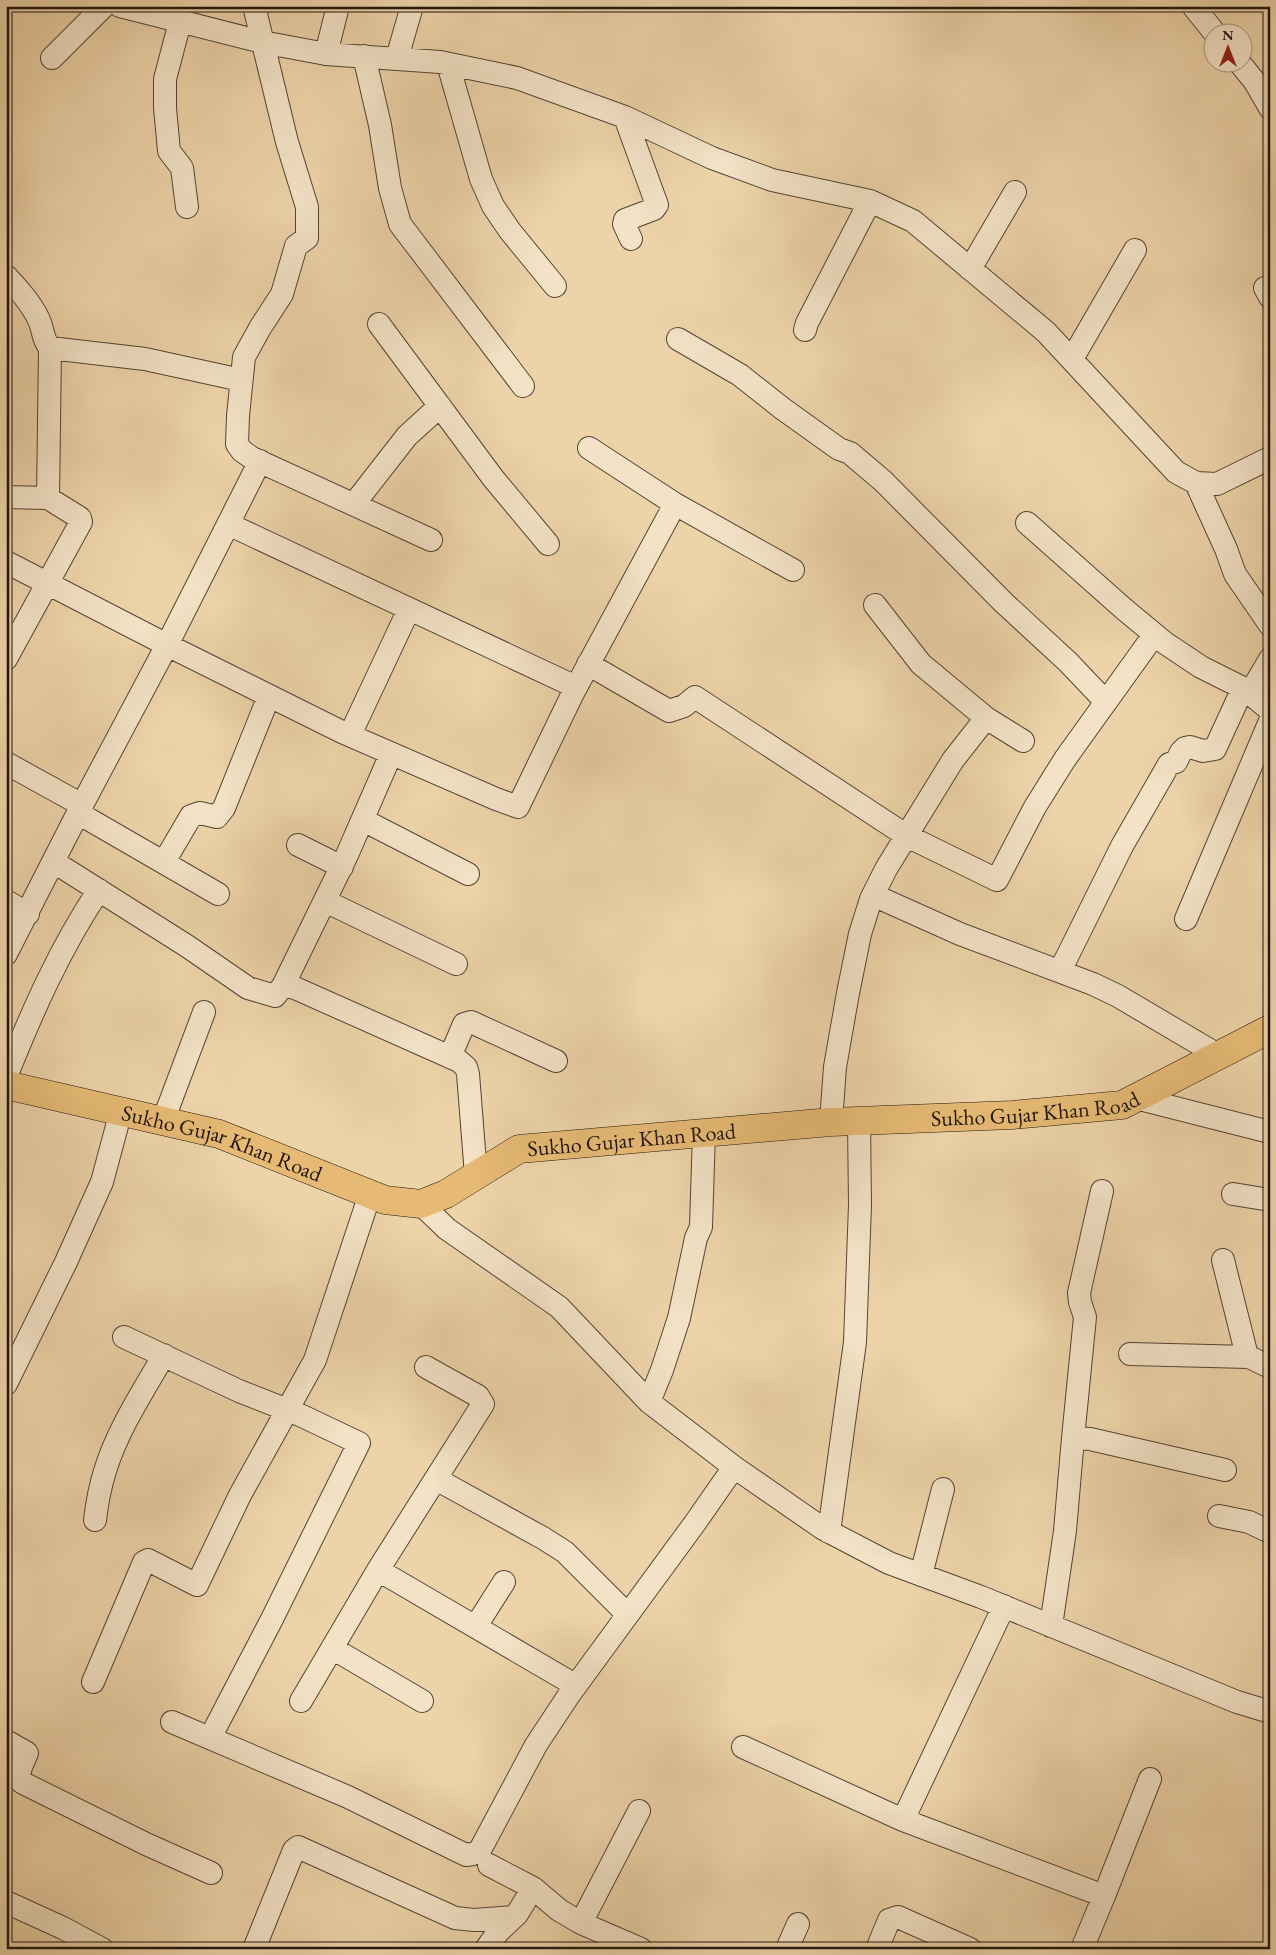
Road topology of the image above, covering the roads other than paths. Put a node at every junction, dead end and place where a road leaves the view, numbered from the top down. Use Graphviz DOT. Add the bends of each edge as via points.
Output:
graph roads {
  1 [pos="104,6"];
  2 [pos="120,6"];
  3 [pos="254,6"];
  4 [pos="338,6"];
  5 [pos="412,6"];
  6 [pos="1193,6"];
  7 [pos="180,22"];
  8 [pos="1206,22"];
  9 [pos="262,42"];
  10 [pos="326,54"];
  11 [pos="364,56"];
  12 [pos="52,58"];
  13 [pos="397,58"];
  14 [pos="448,64"];
  15 [pos="1247,72"];
  16 [pos="1270,108"];
  17 [pos="625,117"];
  18 [pos="1015,192"];
  19 [pos="870,201"];
  20 [pos="187,208"];
  21 [pos="631,239"];
  22 [pos="1135,250"];
  23 [pos="970,269"];
  24 [pos="6,276"];
  25 [pos="555,286"];
  26 [pos="379,324"];
  27 [pos="806,330"];
  28 [pos="678,339"];
  29 [pos="50,348"];
  30 [pos="1072,359"];
  31 [pos="241,380"];
  32 [pos="523,386"];
  33 [pos="440,406"];
  34 [pos="589,448"];
  35 [pos="1270,458"];
  36 [pos="260,461"];
  37 [pos="1196,484"];
  38 [pos="6,497"];
  39 [pos="48,498"];
  40 [pos="354,504"];
  41 [pos="675,504"];
  42 [pos="1026,523"];
  43 [pos="228,524"];
  44 [pos="431,540"];
  45 [pos="548,544"];
  46 [pos="6,562"];
  47 [pos="793,570"];
  48 [pos="48,584"];
  49 [pos="875,605"];
  50 [pos="409,609"];
  51 [pos="1270,625"];
  52 [pos="1154,634"];
  53 [pos="167,645"];
  54 [pos="6,659"];
  55 [pos="1270,659"];
  56 [pos="588,664"];
  57 [pos="576,687"];
  58 [pos="1246,691"];
  59 [pos="269,696"];
  60 [pos="1106,702"];
  61 [pos="1270,710"];
  62 [pos="986,718"];
  63 [pos="1270,721"];
  64 [pos="350,735"];
  65 [pos="1023,741"];
  66 [pos="392,754"];
  67 [pos="6,763"];
  68 [pos="80,809"];
  69 [pos="363,820"];
  70 [pos="906,836"];
  71 [pos="298,844"];
  72 [pos="54,862"];
  73 [pos="164,862"];
  74 [pos="342,866"];
  75 [pos="468,874"];
  76 [pos="100,890"];
  77 [pos="218,894"];
  78 [pos="873,895"];
  79 [pos="6,901"];
  80 [pos="325,901"];
  81 [pos="28,914"];
  82 [pos="1186,919"];
  83 [pos="6,954"];
  84 [pos="456,964"];
  85 [pos="1060,971"];
  86 [pos="283,986"];
  87 [pos="204,1012"];
  88 [pos="1270,1029"];
  89 [pos="1218,1055"];
  90 [pos="450,1057"];
  91 [pos="556,1061"];
  92 [pos="6,1077"];
  93 [pos="6,1085"];
  94 [pos="1136,1098"];
  95 [pos="121,1111"];
  96 [pos="163,1121"];
  97 [pos="859,1121"];
  98 [pos="831,1122"];
  99 [pos="704,1132"];
  100 [pos="1270,1132"];
  101 [pos="476,1175"];
  102 [pos="1102,1191"];
  103 [pos="370,1194"];
  104 [pos="1233,1194"];
  105 [pos="1270,1200"];
  106 [pos="421,1204"];
  107 [pos="1223,1260"];
  108 [pos="124,1337"];
  109 [pos="1130,1354"];
  110 [pos="164,1355"];
  111 [pos="1249,1357"];
  112 [pos="426,1367"];
  113 [pos="1270,1367"];
  114 [pos="6,1384"];
  115 [pos="649,1402"];
  116 [pos="286,1410"];
  117 [pos="1073,1438"];
  118 [pos="734,1467"];
  119 [pos="1225,1470"];
  120 [pos="436,1479"];
  121 [pos="943,1489"];
  122 [pos="1219,1516"];
  123 [pos="95,1520"];
  124 [pos="829,1532"];
  125 [pos="1270,1532"];
  126 [pos="378,1570"];
  127 [pos="921,1575"];
  128 [pos="504,1582"];
  129 [pos="1004,1606"];
  130 [pos="627,1614"];
  131 [pos="476,1626"];
  132 [pos="1051,1626"];
  133 [pos="332,1648"];
  134 [pos="92,1682"];
  135 [pos="575,1685"];
  136 [pos="300,1701"];
  137 [pos="422,1701"];
  138 [pos="1270,1712"];
  139 [pos="172,1722"];
  140 [pos="210,1738"];
  141 [pos="6,1741"];
  142 [pos="743,1747"];
  143 [pos="1150,1779"];
  144 [pos="639,1811"];
  145 [pos="903,1820"];
  146 [pos="489,1865"];
  147 [pos="211,1873"];
  148 [pos="533,1888"];
  149 [pos="1104,1896"];
  150 [pos="6,1902"];
  151 [pos="514,1917"];
  152 [pos="581,1923"];
  153 [pos="798,1924"];
  154 [pos="102,1949"];
  155 [pos="254,1949"];
  156 [pos="486,1949"];
  157 [pos="641,1949"];
  158 [pos="787,1949"];
  159 [pos="878,1949"];
  160 [pos="970,1949"];
  161 [pos="1082,1949"];
  1 -- 12 [label="street"];
  2 -- 7 [label="street"];
  3 -- 9 [label="street"];
  4 -- 10 [label="street"];
  5 -- 13 [label="street"];
  6 -- 8 [label="street"];
  7 -- 9 [label="street"];
  7 -- 20 [label="street" via="165,79 165,108 170,151 182,168"];
  9 -- 10 [label="street"];
  9 -- 31 [label="street" via="307,207 307,238 296,246 282,294 244,357"];
  10 -- 11 [label="street"];
  11 -- 13 [label="street"];
  11 -- 32 [label="street" via="400,224"];
  13 -- 14 [label="street"];
  14 -- 17 [label="street" via="517,78"];
  14 -- 25 [label="street" via="481,179 492,206"];
  15 -- 16 [label="street"];
  17 -- 19 [label="street" via="712,158 772,180"];
  17 -- 21 [label="street" via="657,204 654,209 625,220"];
  18 -- 23 [label="street"];
  19 -- 23 [label="street" via="913,221"];
  19 -- 27 [label="street"];
  22 -- 30 [label="street"];
  23 -- 30 [label="street" via="1046,332"];
  24 -- 29 [label="street" via="25,296 40,322 44,342"];
  26 -- 33 [label="street"];
  28 -- 60 [label="street" via="740,375 876,475"];
  29 -- 31 [label="street" via="145,359"];
  29 -- 39 [label="street"];
  30 -- 37 [label="street" via="1176,472"];
  31 -- 36 [label="street" via="238,444 242,451"];
  33 -- 40 [label="street" via="406,436"];
  33 -- 45 [label="street" via="492,478"];
  34 -- 41 [label="street"];
  35 -- 37 [label="street" via="1217,484"];
  36 -- 40 [label="street"];
  36 -- 43 [label="street"];
  37 -- 51 [label="street" via="1235,574"];
  38 -- 39 [label="street"];
  39 -- 48 [label="street" via="82,522"];
  40 -- 44 [label="street"];
  41 -- 47 [label="street"];
  41 -- 56 [label="street"];
  42 -- 52 [label="street"];
  43 -- 50 [label="street"];
  43 -- 53 [label="street"];
  46 -- 48 [label="street"];
  48 -- 53 [label="street"];
  48 -- 54 [label="street"];
  49 -- 62 [label="street" via="921,664"];
  50 -- 57 [label="street"];
  50 -- 64 [label="street"];
  52 -- 58 [label="street" via="1201,667"];
  52 -- 60 [label="street"];
  53 -- 59 [label="street"];
  53 -- 68 [label="street"];
  55 -- 58 [label="street"];
  56 -- 57 [label="street"];
  56 -- 70 [label="street" via="670,711 695,697"];
  57 -- 66 [label="street" via="518,807"];
  58 -- 61 [label="street"];
  58 -- 85 [label="street" via="1215,750 1185,748 1176,762 1170,764 1122,846"];
  59 -- 64 [label="street"];
  59 -- 73 [label="street" via="224,808 218,817 200,813 191,816"];
  60 -- 70 [label="street" via="1035,807 998,880"];
  62 -- 65 [label="street"];
  62 -- 70 [label="street" via="953,760"];
  63 -- 82 [label="street"];
  64 -- 66 [label="street"];
  66 -- 69 [label="street"];
  67 -- 68 [label="street"];
  68 -- 72 [label="street"];
  68 -- 73 [label="street"];
  69 -- 74 [label="street"];
  69 -- 75 [label="street"];
  70 -- 78 [label="street"];
  71 -- 74 [label="street"];
  72 -- 76 [label="street"];
  72 -- 81 [label="street"];
  73 -- 77 [label="street"];
  74 -- 80 [label="street"];
  76 -- 86 [label="street" via="248,988 275,996"];
  76 -- 92 [label="street" via="58,958"];
  78 -- 85 [label="street" via="960,934"];
  78 -- 98 [label="street" via="860,934 848,993 835,1066"];
  79 -- 81 [label="street"];
  80 -- 84 [label="street"];
  80 -- 86 [label="street"];
  81 -- 83 [label="street"];
  85 -- 89 [label="street" via="1118,996"];
  86 -- 90 [label="street" via="301,990"];
  87 -- 96 [label="street"];
  88 -- 89 [label="main road, Sukho Gujar Khan Road"];
  89 -- 94 [label="main road, Sukho Gujar Khan Road"];
  90 -- 91 [label="street" via="464,1024 471,1022"];
  90 -- 101 [label="street" via="460,1061 468,1074"];
  93 -- 95 [label="main road, Sukho Gujar Khan Road"];
  94 -- 97 [label="main road, Sukho Gujar Khan Road" via="1122,1105 1012,1115"];
  94 -- 100 [label="street"];
  95 -- 96 [label="main road, Sukho Gujar Khan Road"];
  95 -- 114 [label="street" via="102,1182"];
  96 -- 103 [label="main road, Sukho Gujar Khan Road" via="219,1134"];
  97 -- 98 [label="main road, Sukho Gujar Khan Road"];
  97 -- 124 [label="street" via="860,1214 854,1342"];
  98 -- 99 [label="main road, Sukho Gujar Khan Road"];
  99 -- 101 [label="main road, Sukho Gujar Khan Road" via="519,1149"];
  99 -- 115 [label="street" via="701,1227 679,1318"];
  101 -- 106 [label="main road, Sukho Gujar Khan Road" via="446,1194"];
  102 -- 117 [label="street" via="1079,1293 1085,1317"];
  103 -- 106 [label="main road, Sukho Gujar Khan Road" via="385,1200"];
  103 -- 116 [label="street" via="315,1360"];
  104 -- 105 [label="street"];
  106 -- 115 [label="street" via="447,1229 559,1307"];
  107 -- 111 [label="street"];
  108 -- 110 [label="street"];
  109 -- 111 [label="street"];
  110 -- 116 [label="street"];
  110 -- 123 [label="street" via="126,1420 105,1469"];
  111 -- 113 [label="street"];
  112 -- 120 [label="street" via="478,1396 483,1404"];
  115 -- 118 [label="street"];
  116 -- 134 [label="street" via="196,1585 148,1560 144,1562"];
  116 -- 140 [label="street" via="360,1443"];
  117 -- 119 [label="street" via="1090,1439"];
  117 -- 132 [label="street" via="1065,1531"];
  118 -- 124 [label="street"];
  118 -- 130 [label="street"];
  120 -- 126 [label="street"];
  120 -- 130 [label="street" via="565,1552"];
  121 -- 127 [label="street"];
  122 -- 125 [label="street" via="1249,1522"];
  124 -- 127 [label="street"];
  126 -- 131 [label="street"];
  126 -- 133 [label="street"];
  127 -- 129 [label="street"];
  128 -- 131 [label="street"];
  129 -- 132 [label="street"];
  129 -- 145 [label="street"];
  130 -- 135 [label="street"];
  131 -- 135 [label="street"];
  132 -- 138 [label="street" via="1237,1702"];
  133 -- 136 [label="street"];
  133 -- 137 [label="street"];
  135 -- 140 [label="street" via="536,1745 480,1850 473,1854 466,1855 348,1797"];
  139 -- 140 [label="street"];
  141 -- 147 [label="street" via="27,1753 18,1779 23,1783"];
  142 -- 145 [label="street"];
  143 -- 149 [label="street"];
  144 -- 152 [label="street"];
  145 -- 149 [label="street"];
  146 -- 148 [label="street"];
  148 -- 151 [label="street"];
  148 -- 152 [label="street" via="558,1910"];
  149 -- 161 [label="street"];
  150 -- 154 [label="street"];
  151 -- 155 [label="street" via="455,1918 298,1847"];
  151 -- 156 [label="street"];
  152 -- 157 [label="street"];
  153 -- 158 [label="street"];
  159 -- 160 [label="street" via="889,1920 898,1917"];
}
